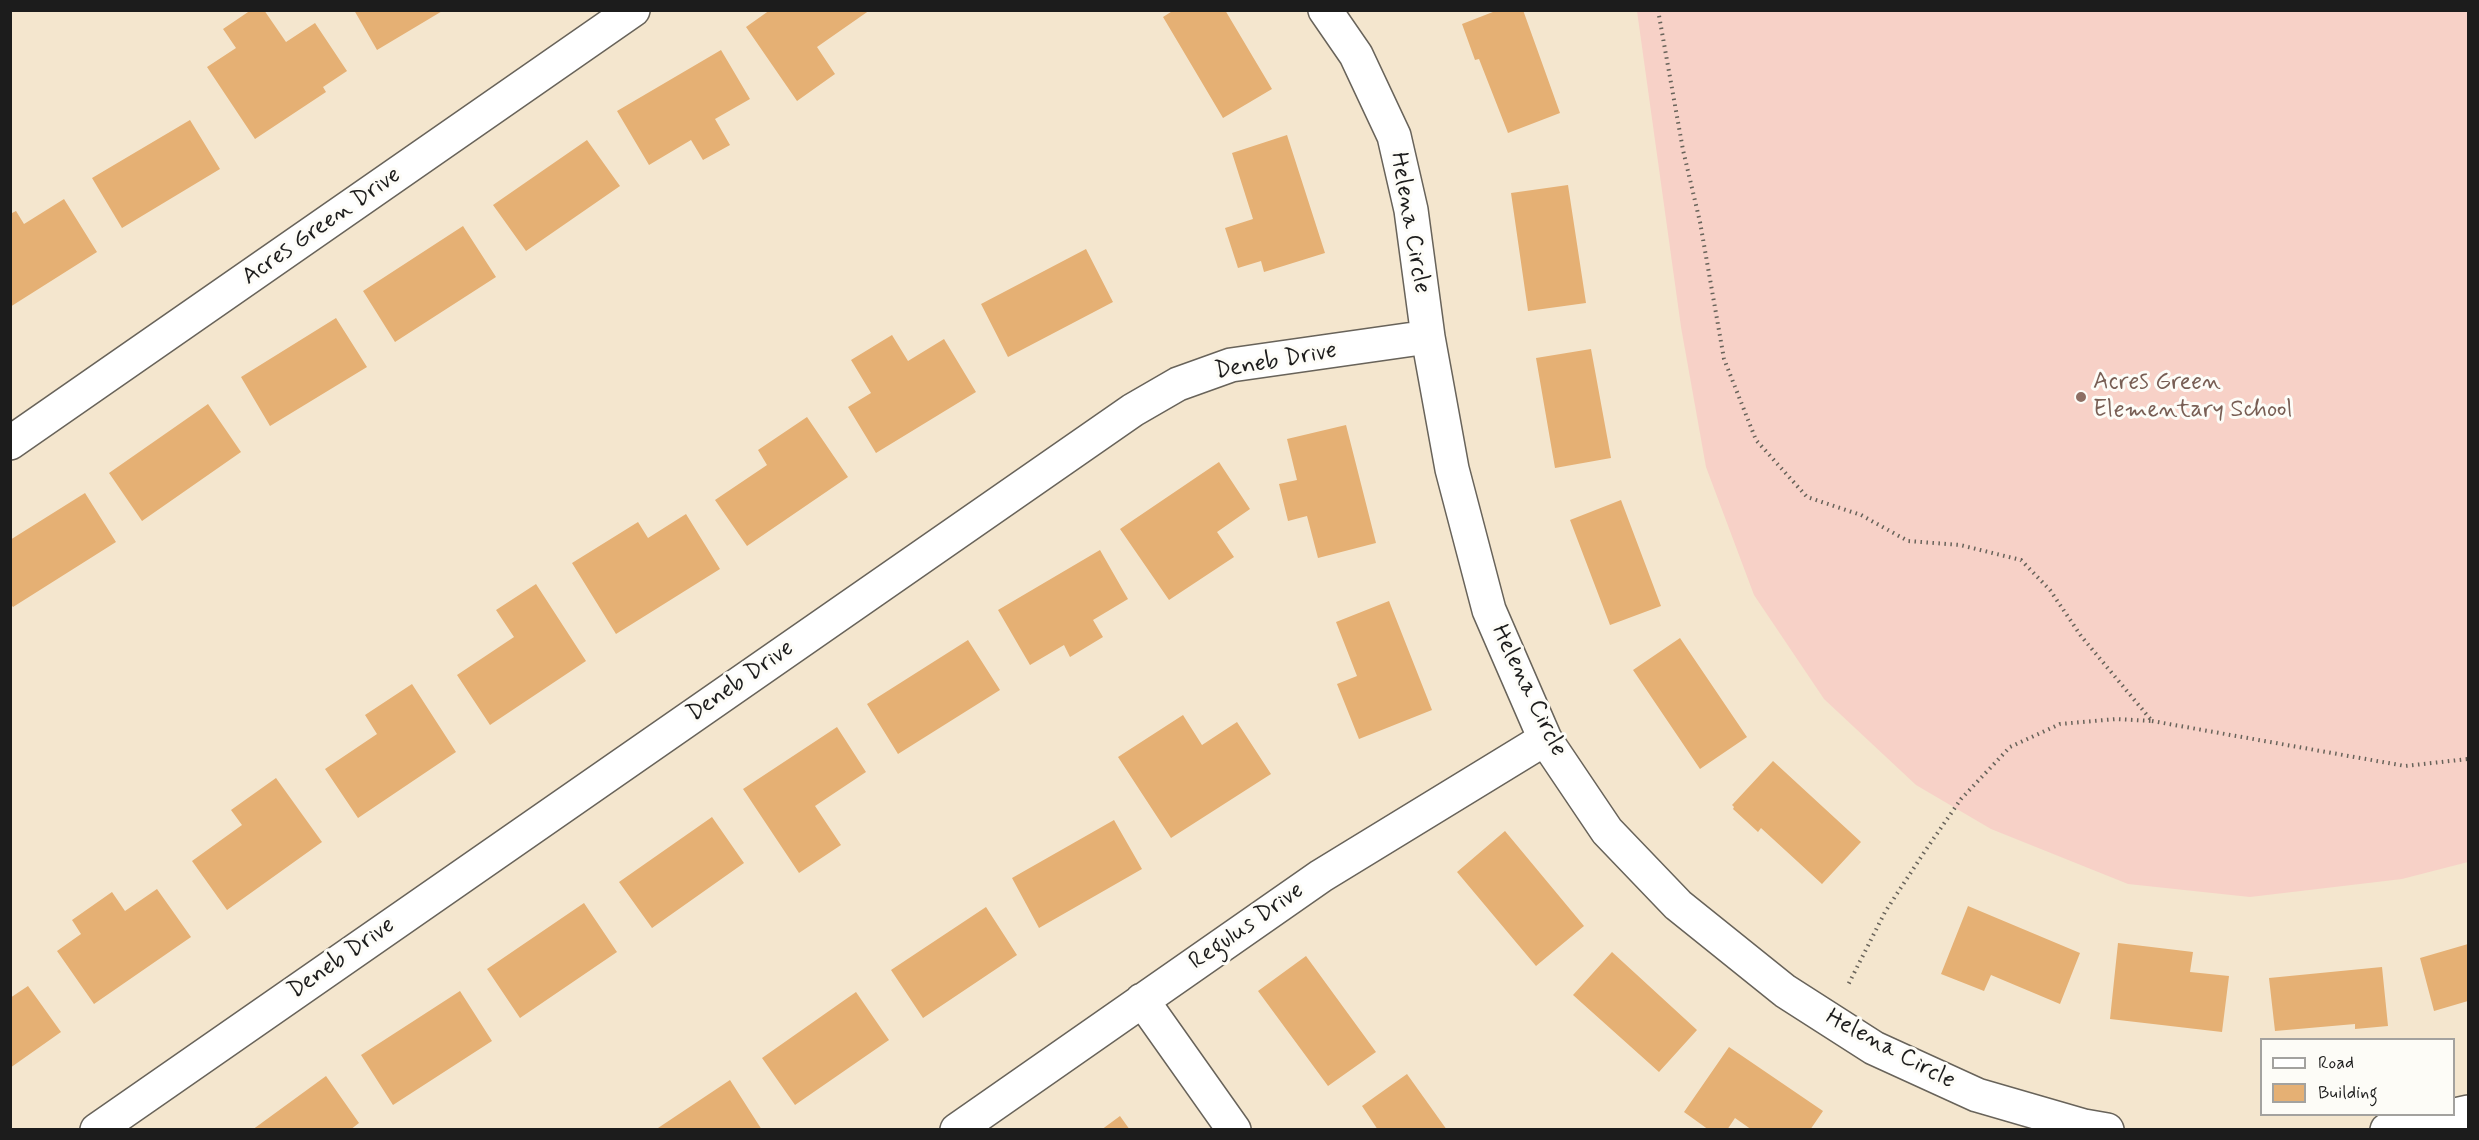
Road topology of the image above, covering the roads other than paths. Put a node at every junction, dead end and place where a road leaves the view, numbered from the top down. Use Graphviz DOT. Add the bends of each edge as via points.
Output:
graph roads {
  1 [pos="633,10"];
  2 [pos="1325,10"];
  3 [pos="1428,337"];
  4 [pos="10,443"];
  5 [pos="1545,739"];
  6 [pos="1142,1000"];
  7 [pos="2451,1116"];
  8 [pos="96,1130"];
  9 [pos="957,1130"];
  10 [pos="1234,1130"];
  11 [pos="2107,1130"];
  12 [pos="2388,1130"];
  1 -- 4 [label="street, Acres Green Drive"];
  2 -- 3 [label="street, Helena Circle" via="1356,55 1394,136 1411,210"];
  3 -- 5 [label="street, Helena Circle" via="1452,469 1489,610"];
  3 -- 8 [label="street, Deneb Drive" via="1231,365 1178,384 1133,410"];
  5 -- 6 [label="street, Regulus Drive" via="1321,876"];
  5 -- 11 [label="street, Helena Circle" via="1607,831 1678,905 1785,991 1874,1048 1977,1095"];
  6 -- 9 [label="street, Regulus Drive"];
  6 -- 10 [label="street"];
  7 -- 12 [label="street"];
}
